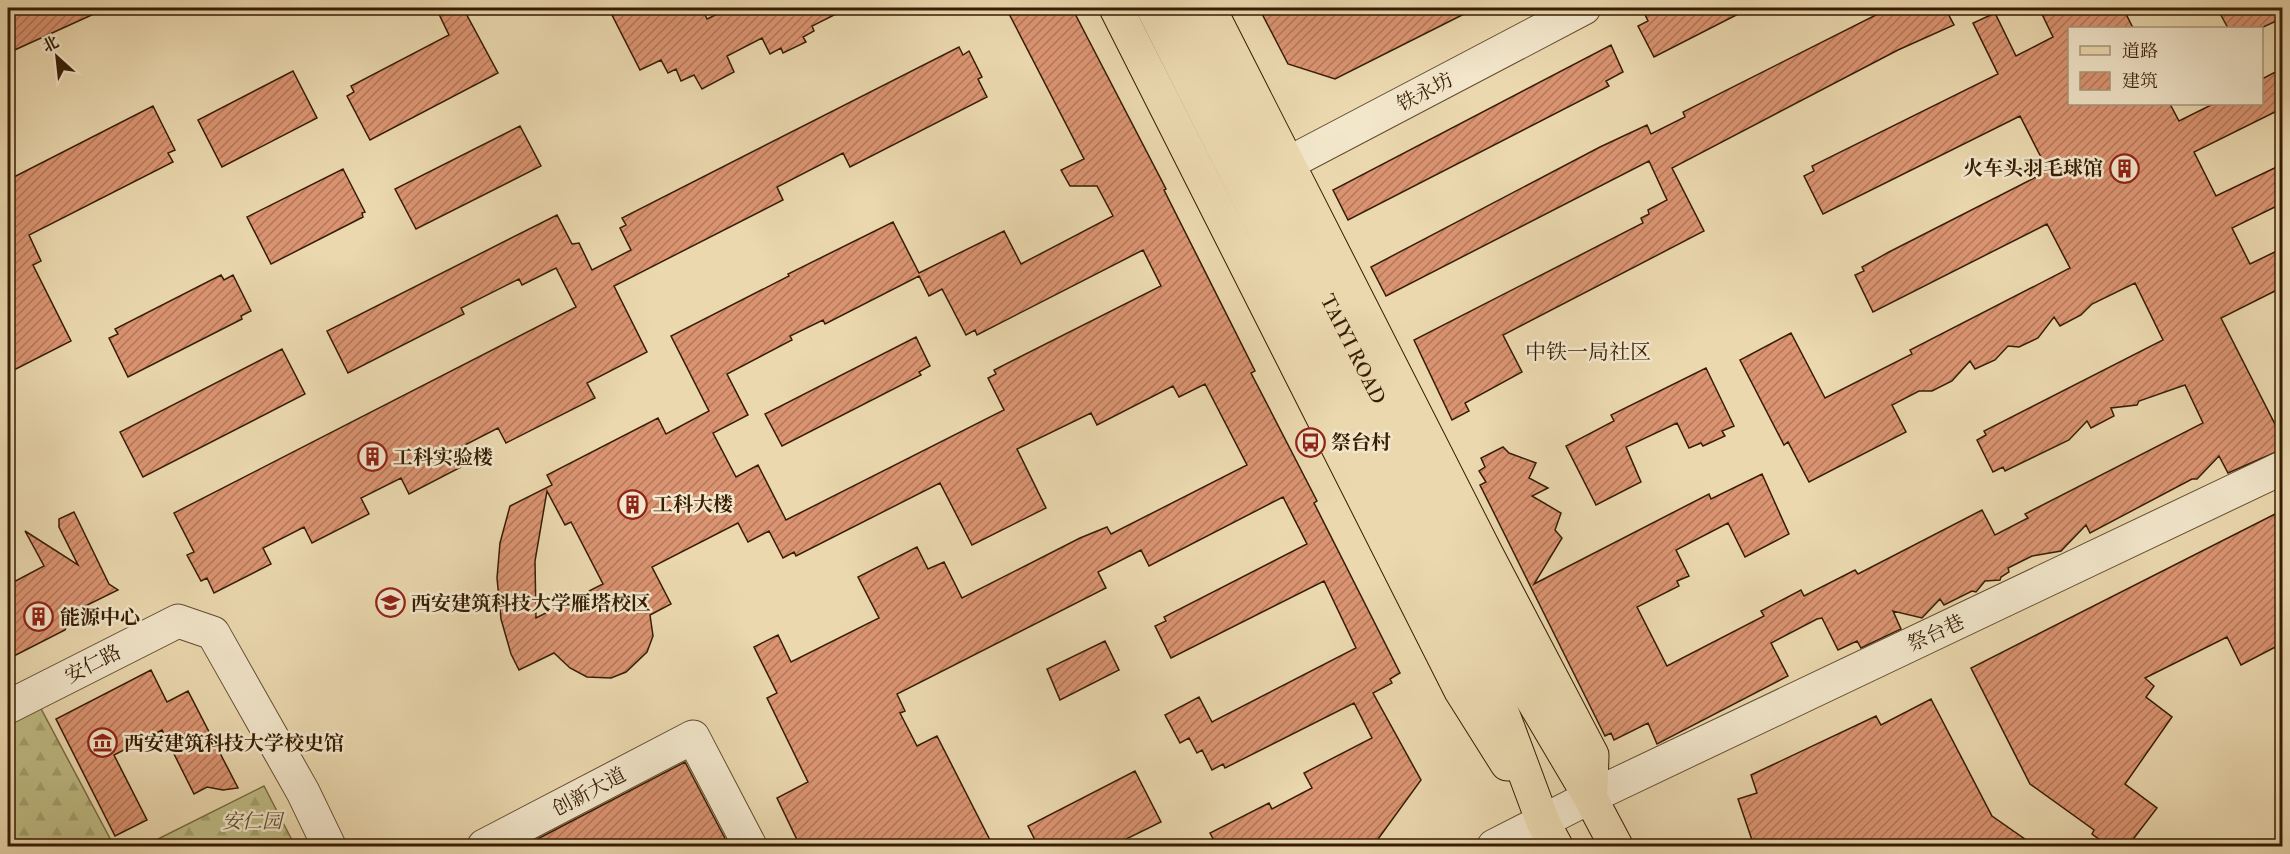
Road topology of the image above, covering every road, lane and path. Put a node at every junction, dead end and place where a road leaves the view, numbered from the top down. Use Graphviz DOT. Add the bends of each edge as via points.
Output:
graph roads {
  1 [pos="1116,8"];
  2 [pos="1153,8"];
  3 [pos="1180,8"];
  4 [pos="1209,8"];
  5 [pos="1584,8"];
  6 [pos="1277,170"];
  7 [pos="2283,468"];
  8 [pos="8,707"];
  9 [pos="1590,797"];
  10 [pos="1549,834"];
  11 [pos="329,846"];
  12 [pos="484,846"];
  13 [pos="750,846"];
  14 [pos="1494,846"];
  15 [pos="1616,846"];
  1 -- 10 [label="main road" via="1461,691"];
  2 -- 10 [label="main road, TAIYI ROAD" via="1490,677"];
  3 -- 6 [label="main road, TAIYI ROAD"];
  4 -- 6 [label="main road"];
  5 -- 6 [label="street, 铁永坊"];
  6 -- 9 [label="main road, TAIYI ROAD" via="1520,677"];
  7 -- 9 [label="street, 祭台巷"];
  8 -- 11 [label="street, 安仁路" via="178,621 213,633"];
  9 -- 10 [label="street, 祭台巷"];
  9 -- 15 [label="main road, TAIYI ROAD"];
  10 -- 14 [label="street, 祭台巷"];
  12 -- 13 [label="street, 创新大道" via="693,737"];
}
